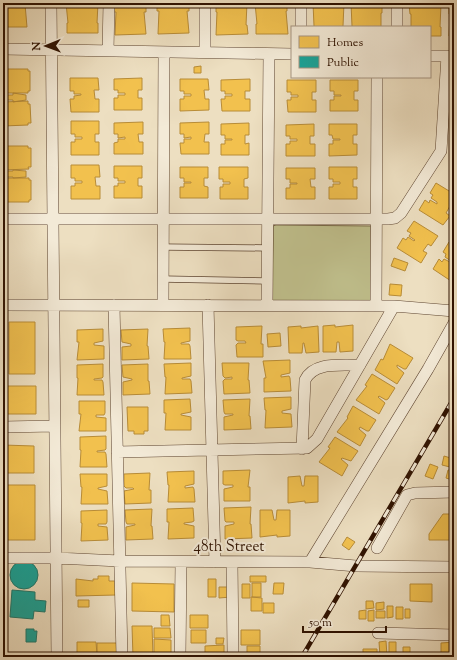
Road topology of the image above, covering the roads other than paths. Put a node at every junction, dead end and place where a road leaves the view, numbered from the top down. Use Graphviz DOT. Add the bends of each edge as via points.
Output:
graph roads {
  1 [pos="51,3"];
  2 [pos="109,3"];
  3 [pos="205,3"];
  4 [pos="301,3"];
  5 [pos="397,3"];
  6 [pos="301,26"];
  7 [pos="397,26"];
  8 [pos="3,49"];
  9 [pos="52,50"];
  10 [pos="108,51"];
  11 [pos="164,52"];
  12 [pos="205,52"];
  13 [pos="269,54"];
  14 [pos="291,54"];
  15 [pos="431,56"];
  16 [pos="450,56"];
  17 [pos="377,78"];
  18 [pos="53,219"];
  19 [pos="162,219"];
  20 [pos="268,219"];
  21 [pos="377,219"];
  22 [pos="3,220"];
  23 [pos="163,247"];
  24 [pos="268,248"];
  25 [pos="163,279"];
  26 [pos="268,282"];
  27 [pos="3,305"];
  28 [pos="54,305"];
  29 [pos="114,305"];
  30 [pos="163,305"];
  31 [pos="208,305"];
  32 [pos="267,305"];
  33 [pos="376,306"];
  34 [pos="394,306"];
  35 [pos="454,311"];
  36 [pos="454,323"];
  37 [pos="360,365"];
  38 [pos="55,426"];
  39 [pos="3,427"];
  40 [pos="302,449"];
  41 [pos="213,451"];
  42 [pos="118,452"];
  43 [pos="454,492"];
  44 [pos="377,548"];
  45 [pos="3,558"];
  46 [pos="56,558"];
  47 [pos="120,561"];
  48 [pos="181,562"];
  49 [pos="215,562"];
  50 [pos="232,562"];
  51 [pos="310,562"];
  52 [pos="454,567"];
  53 [pos="378,633"];
  54 [pos="454,635"];
  55 [pos="233,654"];
  56 [pos="57,657"];
  57 [pos="122,657"];
  58 [pos="180,657"];
  1 -- 9 [label="street"];
  2 -- 10 [label="street"];
  3 -- 12 [label="street"];
  4 -- 6 [label="street"];
  5 -- 7 [label="street"];
  8 -- 9 [label="street"];
  9 -- 10 [label="street"];
  9 -- 18 [label="street"];
  10 -- 11 [label="street"];
  11 -- 12 [label="street"];
  11 -- 19 [label="street"];
  12 -- 13 [label="street"];
  13 -- 14 [label="street"];
  13 -- 20 [label="street"];
  15 -- 16 [label="street"];
  16 -- 21 [label="street" via="439,155 401,213 395,218"];
  17 -- 21 [label="street"];
  18 -- 19 [label="street"];
  18 -- 22 [label="street"];
  18 -- 28 [label="street"];
  19 -- 20 [label="street"];
  19 -- 23 [label="street"];
  20 -- 21 [label="street"];
  20 -- 24 [label="street"];
  21 -- 33 [label="street"];
  23 -- 24 [label="lane"];
  23 -- 25 [label="street"];
  24 -- 26 [label="street"];
  25 -- 26 [label="lane"];
  25 -- 30 [label="street"];
  26 -- 32 [label="street"];
  27 -- 28 [label="street"];
  28 -- 29 [label="street"];
  28 -- 38 [label="street"];
  29 -- 30 [label="street"];
  29 -- 42 [label="street"];
  30 -- 31 [label="street"];
  31 -- 32 [label="street"];
  31 -- 41 [label="street"];
  32 -- 33 [label="street"];
  33 -- 34 [label="street"];
  34 -- 35 [label="street"];
  34 -- 37 [label="street"];
  36 -- 51 [label="street"];
  37 -- 40 [label="street" via="317,439"];
  37 -- 40 [label="street" via="321,367 310,371 305,380"];
  38 -- 39 [label="street"];
  38 -- 46 [label="street"];
  40 -- 41 [label="street"];
  41 -- 42 [label="street"];
  41 -- 49 [label="street"];
  42 -- 47 [label="street"];
  43 -- 44 [label="street" via="407,495"];
  45 -- 46 [label="street, 48th Street"];
  46 -- 47 [label="street, 48th Street"];
  46 -- 56 [label="street"];
  47 -- 48 [label="street, 48th Street"];
  47 -- 57 [label="street"];
  48 -- 49 [label="street, 48th Street"];
  48 -- 58 [label="street"];
  49 -- 50 [label="street, 48th Street"];
  50 -- 51 [label="street, 48th Street"];
  50 -- 55 [label="street"];
  51 -- 52 [label="street, 48th Street" via="356,566"];
  53 -- 54 [label="street"];
}
